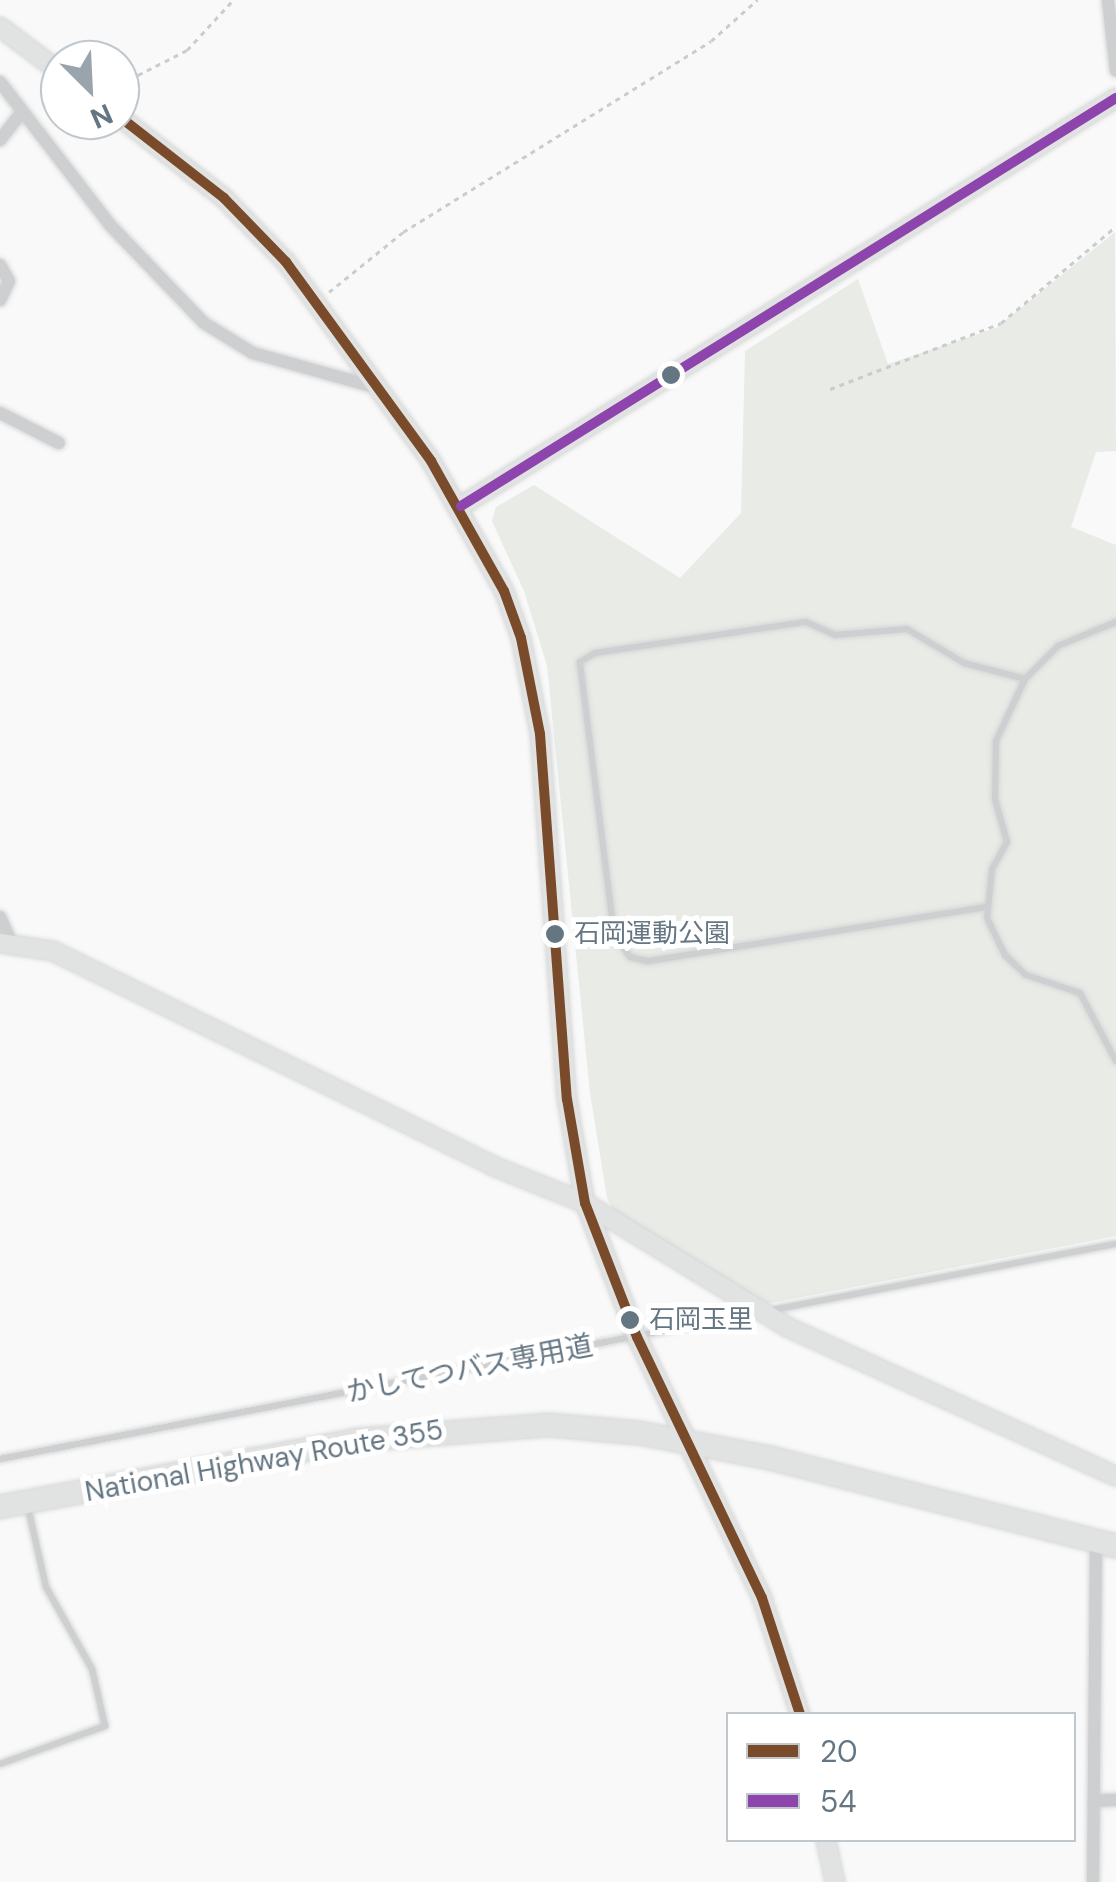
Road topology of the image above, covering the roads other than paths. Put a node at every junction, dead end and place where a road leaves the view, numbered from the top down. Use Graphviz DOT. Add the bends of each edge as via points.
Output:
graph roads {
  1 [pos="1108,0"];
  2 [pos="0,26"];
  3 [pos="40,57"];
  4 [pos="1116,70"];
  5 [pos="0,82"];
  6 [pos="1116,98"];
  7 [pos="21,113"];
  8 [pos="140,134"];
  9 [pos="0,140"];
  10 [pos="0,264"];
  11 [pos="0,300"];
  12 [pos="378,388"];
  13 [pos="0,412"];
  14 [pos="58,443"];
  15 [pos="461,506"];
  16 [pos="1116,622"];
  17 [pos="1025,679"];
  18 [pos="986,907"];
  19 [pos="0,918"];
  20 [pos="5,942"];
  21 [pos="1116,1061"];
  22 [pos="585,1204"];
  23 [pos="1116,1244"];
  24 [pos="764,1312"];
  25 [pos="637,1336"];
  26 [pos="688,1441"];
  27 [pos="0,1459"];
  28 [pos="1116,1476"];
  29 [pos="27,1502"];
  30 [pos="0,1508"];
  31 [pos="1106,1543"];
  32 [pos="799,1712"];
  33 [pos="0,1764"];
  34 [pos="1116,1800"];
  35 [pos="1094,1801"];
  36 [pos="826,1842"];
  37 [pos="834,1882"];
  38 [pos="1092,1882"];
  1 -- 4 [label="street"];
  2 -- 3 [label="street"];
  5 -- 7 [label="street"];
  6 -- 15 [label="street"];
  7 -- 9 [label="street"];
  7 -- 12 [label="street" via="110,225 204,323 252,353"];
  8 -- 12 [label="street" via="246,218"];
  10 -- 11 [label="street" via="9,281"];
  12 -- 15 [label="street"];
  13 -- 14 [label="street"];
  15 -- 22 [label="street" via="504,590 533,684 567,1099"];
  16 -- 17 [label="lane" via="1058,646"];
  17 -- 18 [label="lane" via="996,741 995,799 1007,842 992,869"];
  17 -- 18 [label="lane" via="964,663 907,628 835,635 806,622 594,653 578,671 614,932 630,958"];
  18 -- 21 [label="lane" via="990,929 1012,963 1041,982 1080,993"];
  19 -- 20 [label="street"];
  20 -- 22 [label="street" via="73,960 493,1166"];
  22 -- 24 [label="street"];
  22 -- 25 [label="street"];
  23 -- 24 [label="lane, かしてつバス専用道"];
  24 -- 25 [label="lane, かしてつバス専用道"];
  24 -- 28 [label="street" via="894,1380"];
  25 -- 26 [label="street"];
  25 -- 27 [label="lane, かしてつバス専用道"];
  26 -- 29 [label="highway, National Highway Route 355" via="548,1425 421,1431"];
  26 -- 31 [label="highway, National Highway Route 355"];
  26 -- 32 [label="street" via="762,1598"];
  29 -- 30 [label="highway, National Highway Route 355"];
  29 -- 33 [label="lane" via="41,1574 92,1669 105,1726"];
  31 -- 35 [label="street"];
  34 -- 35 [label="street"];
  35 -- 38 [label="street"];
  36 -- 37 [label="street"];
}
